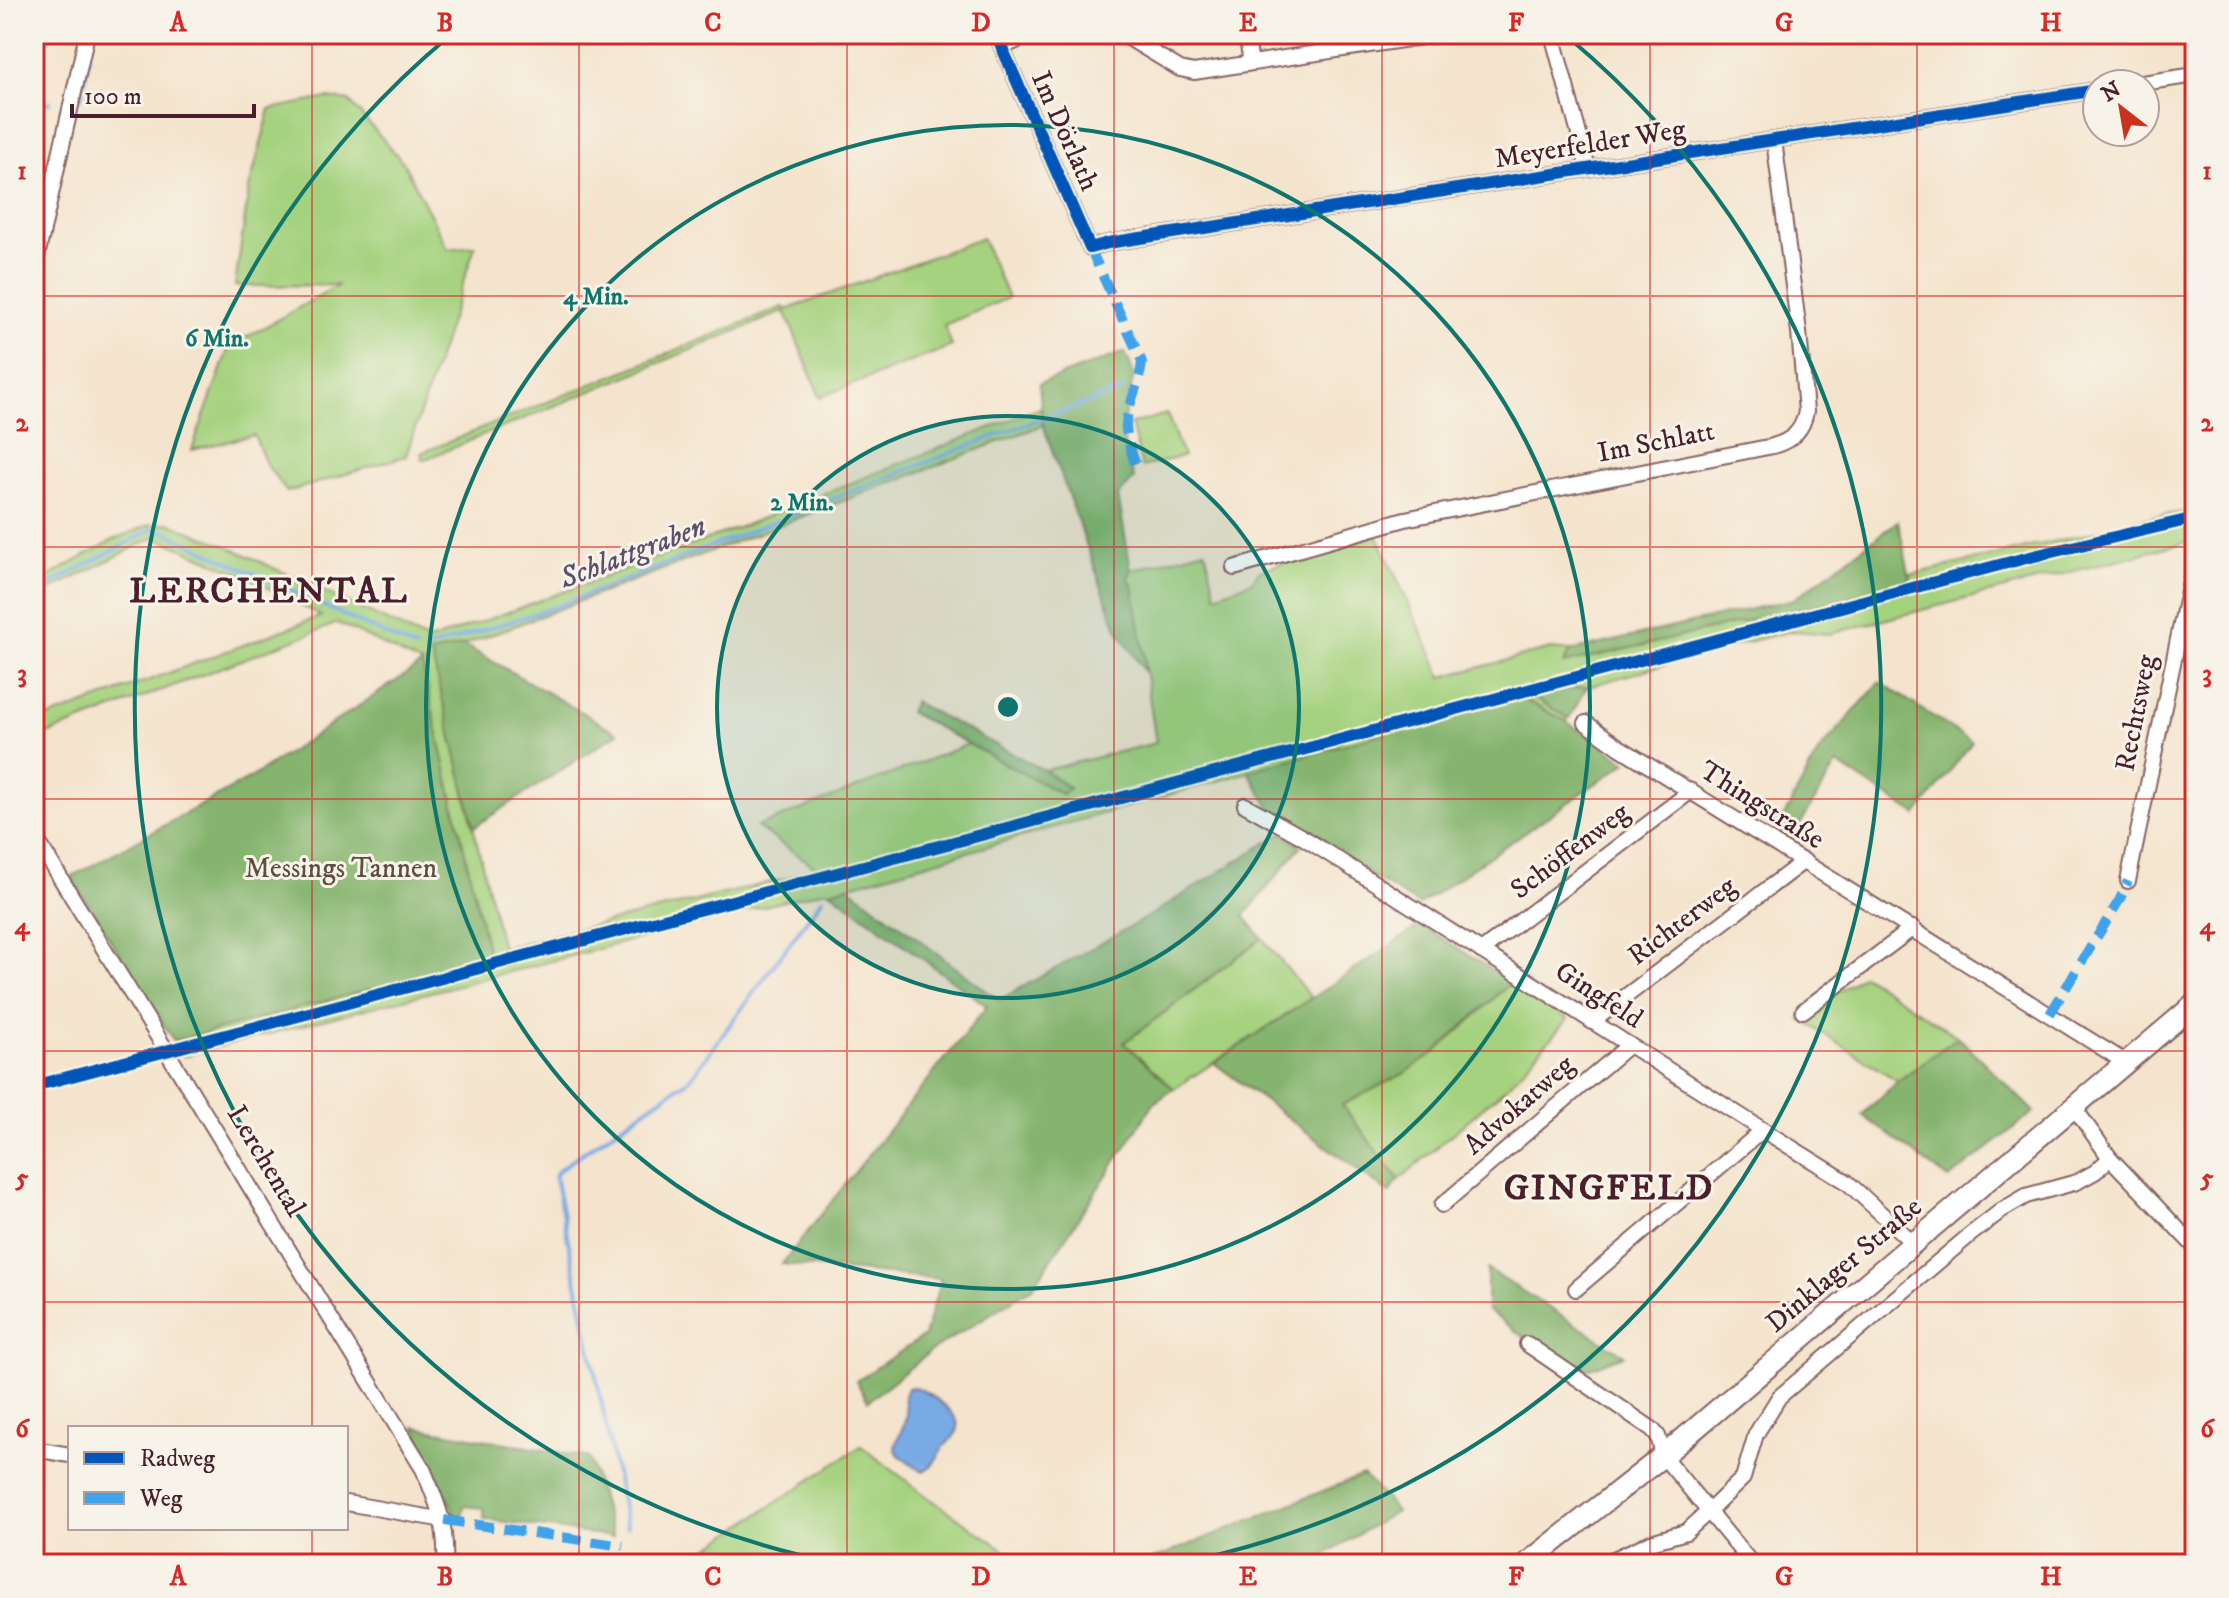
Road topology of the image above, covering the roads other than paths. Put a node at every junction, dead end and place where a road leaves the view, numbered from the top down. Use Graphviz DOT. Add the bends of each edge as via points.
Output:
graph roads {
  1 [pos="87,34"];
  2 [pos="1033,34"];
  3 [pos="1122,34"];
  4 [pos="1246,34"];
  5 [pos="1441,34"];
  6 [pos="1552,34"];
  7 [pos="1378,39"];
  8 [pos="999,41"];
  9 [pos="1251,63"];
  10 [pos="2195,75"];
  11 [pos="2161,80"];
  12 [pos="2081,92"];
  13 [pos="1774,140"];
  14 [pos="1588,168"];
  15 [pos="1090,248"];
  16 [pos="34,270"];
  17 [pos="2195,557"];
  18 [pos="1234,568"];
  19 [pos="1586,723"];
  20 [pos="1691,791"];
  21 [pos="1245,805"];
  22 [pos="34,835"];
  23 [pos="1804,861"];
  24 [pos="2128,881"];
  25 [pos="1913,928"];
  26 [pos="1481,951"];
  27 [pos="2195,1004"];
  28 [pos="1803,1011"];
  29 [pos="1592,1022"];
  30 [pos="1629,1045"];
  31 [pos="2125,1062"];
  32 [pos="2073,1106"];
  33 [pos="1763,1130"];
  34 [pos="2110,1158"];
  35 [pos="1442,1205"];
  36 [pos="1913,1243"];
  37 [pos="2195,1247"];
  38 [pos="1576,1289"];
  39 [pos="1527,1344"];
  40 [pos="34,1449"];
  41 [pos="68,1455"];
  42 [pos="1663,1456"];
  43 [pos="348,1503"];
  44 [pos="1708,1512"];
  45 [pos="444,1520"];
  46 [pos="445,1564"];
  47 [pos="1526,1564"];
  48 [pos="1603,1564"];
  49 [pos="1752,1564"];
  1 -- 16 [label="street"];
  2 -- 8 [label="street"];
  3 -- 9 [label="street" via="1188,72"];
  4 -- 9 [label="street"];
  5 -- 7 [label="street"];
  6 -- 14 [label="street"];
  7 -- 9 [label="street"];
  8 -- 15 [label="street, Im Dörlath"];
  10 -- 11 [label="street"];
  12 -- 13 [label="street, Meyerfelder Weg"];
  13 -- 14 [label="street, Meyerfelder Weg"];
  13 -- 18 [label="street, Im Schlatt" via="1806,411 1794,436 1773,446 1405,519"];
  14 -- 15 [label="street, Meyerfelder Weg"];
  17 -- 24 [label="street, Rechtsweg"];
  19 -- 20 [label="street, Thingstraße"];
  20 -- 23 [label="street, Thingstraße"];
  20 -- 26 [label="street, Schöffenweg"];
  21 -- 26 [label="street, Gingfeld"];
  22 -- 45 [label="street, Lerchental" via="423,1469"];
  23 -- 25 [label="street, Thingstraße"];
  23 -- 29 [label="street, Richterweg"];
  25 -- 28 [label="street"];
  25 -- 31 [label="street, Thingstraße"];
  26 -- 29 [label="street, Gingfeld"];
  27 -- 31 [label="main road, Dinklager Straße"];
  29 -- 30 [label="street, Gingfeld"];
  30 -- 33 [label="street, Gingfeld"];
  30 -- 35 [label="street, Advokatweg"];
  31 -- 32 [label="main road, Dinklager Straße"];
  32 -- 34 [label="street"];
  32 -- 36 [label="main road, Dinklager Straße"];
  33 -- 36 [label="street, Gingfeld" via="1847,1182"];
  33 -- 38 [label="street"];
  34 -- 37 [label="street"];
  34 -- 44 [label="street" via="2077,1182 2026,1196 2002,1210 1795,1381 1766,1414 1743,1478"];
  36 -- 42 [label="main road, Dinklager Straße"];
  39 -- 42 [label="street" via="1640,1419 1658,1436"];
  40 -- 41 [label="street"];
  42 -- 44 [label="street"];
  42 -- 47 [label="main road, Dinklager Straße"];
  43 -- 45 [label="street"];
  44 -- 48 [label="street" via="1686,1532"];
  44 -- 49 [label="street"];
  45 -- 46 [label="street"];
}
